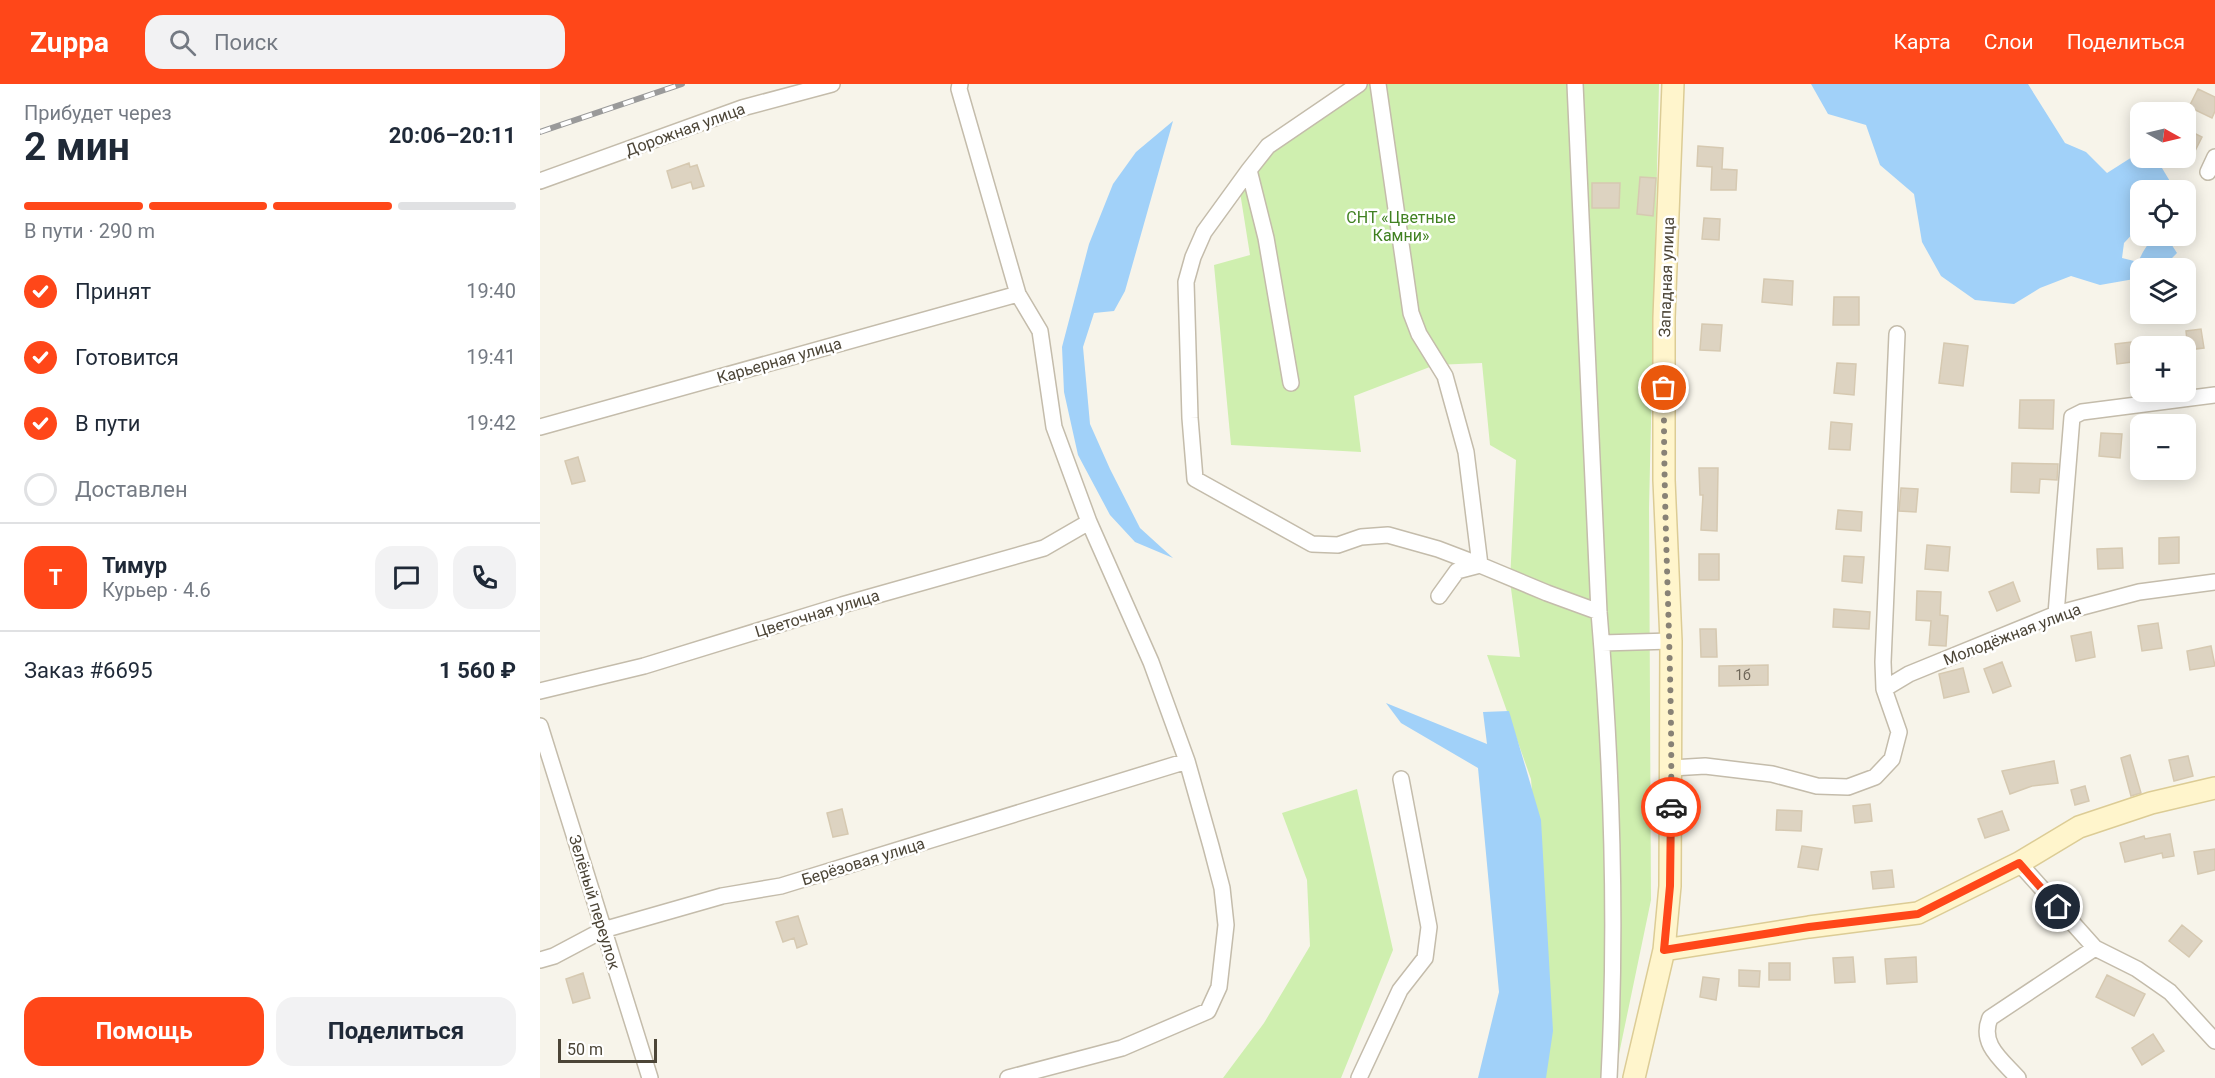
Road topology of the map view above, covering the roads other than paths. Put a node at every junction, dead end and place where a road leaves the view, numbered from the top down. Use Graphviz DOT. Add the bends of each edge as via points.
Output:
graph roads {
  1 [pos="832,84"];
  2 [pos="960,84"];
  3 [pos="1359,84"];
  4 [pos="1377,84"];
  5 [pos="1575,84"];
  6 [pos="1673,84"];
  7 [pos="2215,158"];
  8 [pos="1249,170"];
  9 [pos="2208,172"];
  10 [pos="540,181"];
  11 [pos="1018,294"];
  12 [pos="1897,334"];
  13 [pos="1291,383"];
  14 [pos="2215,395"];
  15 [pos="540,427"];
  16 [pos="1089,522"];
  17 [pos="1480,565"];
  18 [pos="2215,582"];
  19 [pos="1439,596"];
  20 [pos="1599,612"];
  21 [pos="2056,614"];
  22 [pos="1671,641"];
  23 [pos="1602,643"];
  24 [pos="1884,689"];
  25 [pos="540,691"];
  26 [pos="540,726"];
  27 [pos="1187,761"];
  28 [pos="1672,768"];
  29 [pos="1401,779"];
  30 [pos="2215,788"];
  31 [pos="2019,863"];
  32 [pos="603,930"];
  33 [pos="2095,948"];
  34 [pos="1664,950"];
  35 [pos="540,960"];
  36 [pos="2215,1041"];
  37 [pos="650,1078"];
  38 [pos="1008,1078"];
  39 [pos="1359,1078"];
  40 [pos="1609,1078"];
  41 [pos="1634,1078"];
  42 [pos="2018,1078"];
  1 -- 10 [label="street, Дорожная улица" via="742,108"];
  2 -- 11 [label="street"];
  3 -- 8 [label="street" via="1268,146"];
  4 -- 17 [label="street" via="1411,313 1445,376 1466,452"];
  5 -- 20 [label="street"];
  6 -- 22 [label="main road, Западная улица" via="1664,318 1664,480"];
  7 -- 9 [label="street"];
  8 -- 13 [label="street" via="1266,238"];
  8 -- 17 [label="street" via="1204,232 1186,282 1196,479 1312,544 1338,545 1361,537 1388,535"];
  11 -- 15 [label="street, Карьерная улица"];
  11 -- 16 [label="street" via="1040,330 1054,427"];
  12 -- 24 [label="street"];
  14 -- 21 [label="street" via="2082,412 2072,417"];
  16 -- 25 [label="street, Цветочная улица" via="1044,548 644,666"];
  16 -- 27 [label="street" via="1151,662"];
  17 -- 19 [label="street" via="1457,571"];
  17 -- 20 [label="street"];
  18 -- 21 [label="street, Молодёжная улица" via="2139,592"];
  20 -- 23 [label="street"];
  21 -- 24 [label="street, Молодёжная улица" via="1909,674"];
  22 -- 23 [label="street"];
  22 -- 28 [label="main road, Западная улица"];
  23 -- 40 [label="street" via="1611,872"];
  24 -- 28 [label="street" via="1899,732 1892,759 1875,777 1848,787 1817,786 1772,774 1705,766"];
  26 -- 32 [label="street, Зелёный переулок"];
  27 -- 32 [label="street, Берёзовая улица" via="781,886 722,896"];
  27 -- 38 [label="street" via="1222,888 1225,915 1219,987 1208,1011 1122,1047"];
  28 -- 34 [label="main road, Западная улица" via="1670,886"];
  29 -- 39 [label="street" via="1429,927 1425,958 1400,990"];
  30 -- 31 [label="main road" via="2151,803 2079,827"];
  31 -- 33 [label="street"];
  31 -- 34 [label="main road" via="1918,914"];
  32 -- 35 [label="street, Берёзовая улица"];
  32 -- 37 [label="street, Зелёный переулок"];
  33 -- 36 [label="street" via="2137,969 2170,992"];
  33 -- 42 [label="street" via="1990,1018 1987,1043"];
  34 -- 41 [label="main road, Западная улица"];
}
